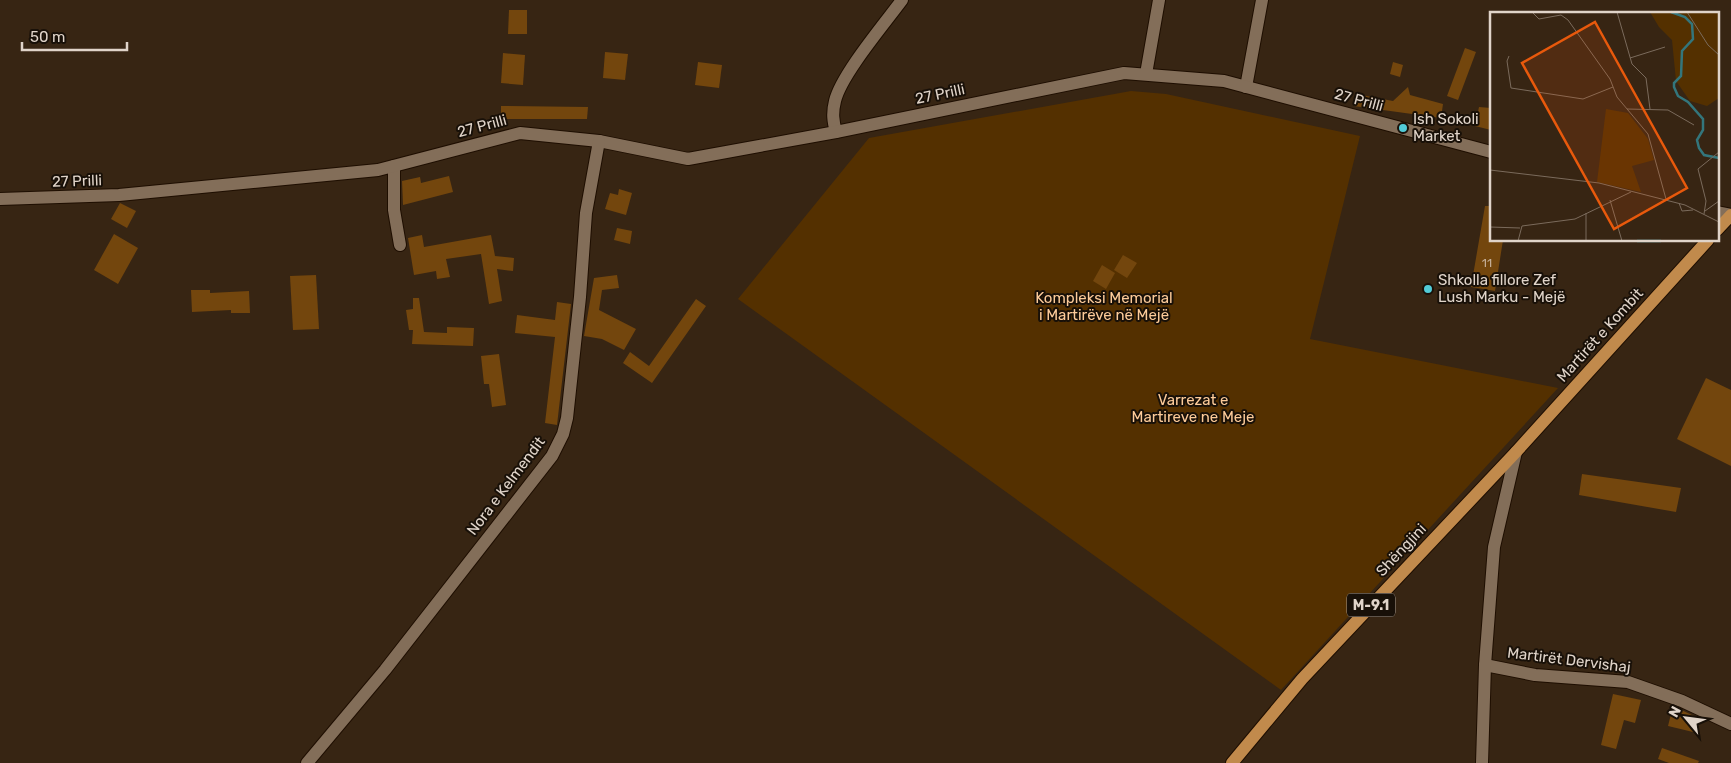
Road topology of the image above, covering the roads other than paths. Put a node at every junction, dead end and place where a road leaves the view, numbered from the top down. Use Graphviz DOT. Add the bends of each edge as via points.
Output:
graph roads {
  1 [pos="902,0"];
  2 [pos="1159,0"];
  3 [pos="1262,0"];
  4 [pos="1146,74"];
  5 [pos="1246,87"];
  6 [pos="836,132"];
  7 [pos="599,141"];
  8 [pos="1490,152"];
  9 [pos="394,166"];
  10 [pos="0,199"];
  11 [pos="1718,212"];
  12 [pos="1731,215"];
  13 [pos="1718,229"];
  14 [pos="1707,241"];
  15 [pos="400,245"];
  16 [pos="1516,452"];
  17 [pos="1485,665"];
  18 [pos="1731,724"];
  19 [pos="307,763"];
  20 [pos="1232,763"];
  21 [pos="1482,763"];
  1 -- 6 [label="street" via="848,75 835,99 832,116"];
  2 -- 4 [label="street"];
  3 -- 5 [label="street"];
  4 -- 5 [label="street, 27 Prilli" via="1197,77"];
  4 -- 6 [label="street, 27 Prilli" via="1124,73"];
  5 -- 8 [label="street, 27 Prilli"];
  6 -- 7 [label="street, 27 Prilli" via="688,159"];
  7 -- 9 [label="street, 27 Prilli" via="520,133"];
  7 -- 19 [label="street, Nora e Kelmendit" via="586,213 567,418 560,443 385,670"];
  9 -- 10 [label="street, 27 Prilli" via="119,195"];
  9 -- 15 [label="street" via="394,210"];
  11 -- 12 [label="street"];
  12 -- 13 [label="main road"];
  14 -- 16 [label="main road, Martirët e Kombit / M-9.1"];
  16 -- 17 [label="street, Martirët Dervishaj" via="1494,547"];
  16 -- 20 [label="main road, Shëngjini / M-9.1" via="1309,672"];
  17 -- 18 [label="street, Martirët Dervishaj" via="1535,675 1628,682 1682,701"];
  17 -- 21 [label="street, Martirët Dervishaj"];
}
